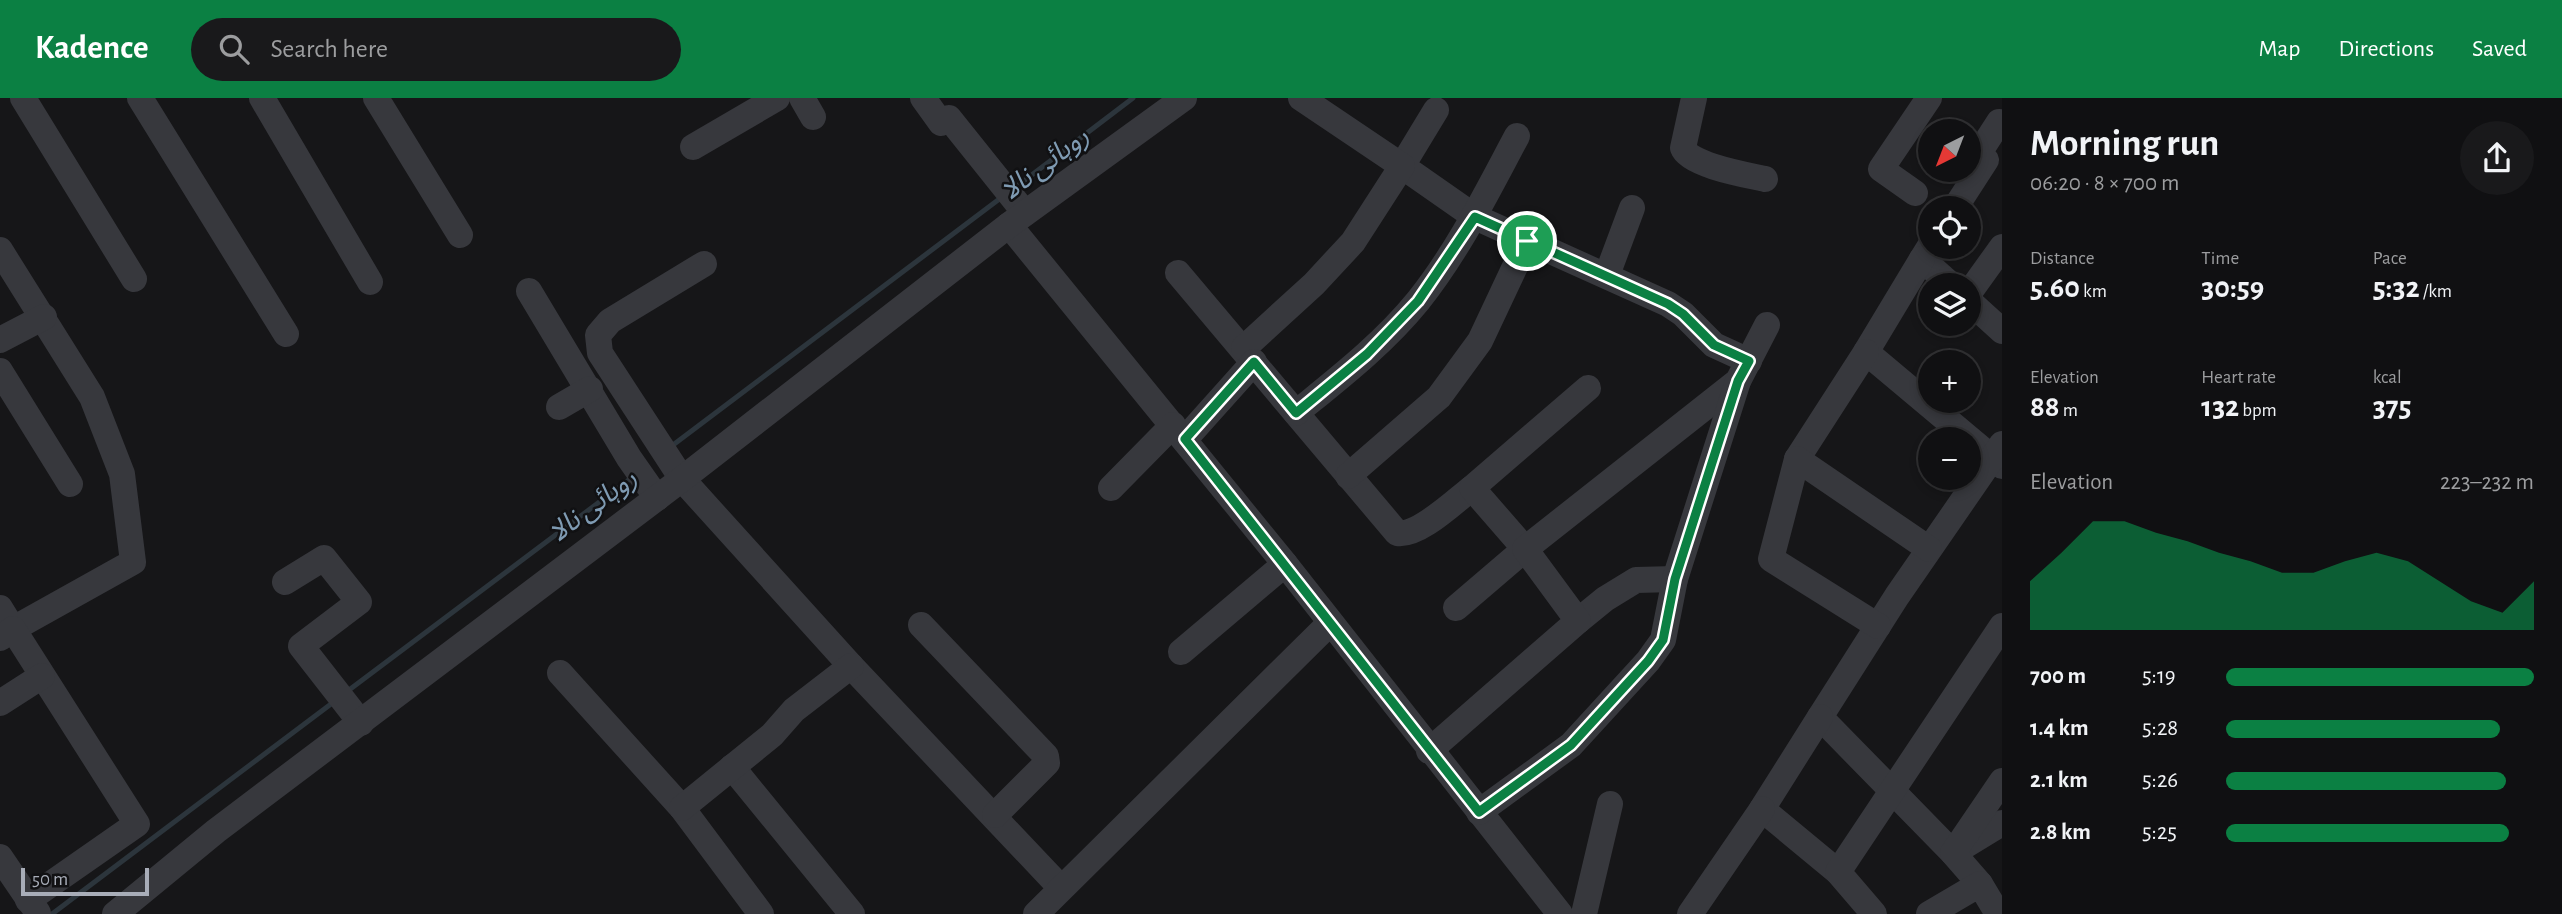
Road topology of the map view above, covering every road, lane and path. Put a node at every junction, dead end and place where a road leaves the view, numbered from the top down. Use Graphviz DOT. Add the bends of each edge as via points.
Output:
graph roads {
  1 [pos="23,98"];
  2 [pos="140,98"];
  3 [pos="262,98"];
  4 [pos="777,98"];
  5 [pos="923,98"];
  6 [pos="1184,98"];
  7 [pos="1301,98"];
  8 [pos="1694,98"];
  9 [pos="1929,98"];
  10 [pos="386,102"];
  11 [pos="1436,110"];
  12 [pos="1999,122"];
  13 [pos="1517,136"];
  14 [pos="693,147"];
  15 [pos="1402,166"];
  16 [pos="1765,179"];
  17 [pos="1916,193"];
  18 [pos="1963,196"];
  19 [pos="1632,208"];
  20 [pos="1017,214"];
  21 [pos="1475,217"];
  22 [pos="460,235"];
  23 [pos="1527,241"];
  24 [pos="2002,247"];
  25 [pos="0,250"];
  26 [pos="1922,259"];
  27 [pos="1931,259"];
  28 [pos="705,264"];
  29 [pos="1178,273"];
  30 [pos="1942,273"];
  31 [pos="1606,275"];
  32 [pos="1981,276"];
  33 [pos="134,279"];
  34 [pos="370,282"];
  35 [pos="528,291"];
  36 [pos="1981,312"];
  37 [pos="44,317"];
  38 [pos="1767,325"];
  39 [pos="2002,331"];
  40 [pos="286,334"];
  41 [pos="0,340"];
  42 [pos="1867,352"];
  43 [pos="1249,355"];
  44 [pos="0,371"];
  45 [pos="1743,371"];
  46 [pos="1588,388"];
  47 [pos="590,389"];
  48 [pos="559,407"];
  49 [pos="1296,413"];
  50 [pos="1179,432"];
  51 [pos="1998,456"];
  52 [pos="669,459"];
  53 [pos="1797,459"];
  54 [pos="1348,476"];
  55 [pos="70,484"];
  56 [pos="1111,488"];
  57 [pos="1472,488"];
  58 [pos="653,491"];
  59 [pos="1525,549"];
  60 [pos="1929,549"];
  61 [pos="1285,564"];
  62 [pos="1675,579"];
  63 [pos="285,583"];
  64 [pos="1456,608"];
  65 [pos="1578,621"];
  66 [pos="1330,623"];
  67 [pos="4,625"];
  68 [pos="921,625"];
  69 [pos="1878,626"];
  70 [pos="2000,632"];
  71 [pos="1181,652"];
  72 [pos="851,666"];
  73 [pos="560,673"];
  74 [pos="42,676"];
  75 [pos="0,703"];
  76 [pos="1820,717"];
  77 [pos="358,719"];
  78 [pos="1429,751"];
  79 [pos="732,767"];
  80 [pos="2002,781"];
  81 [pos="1893,789"];
  82 [pos="1610,804"];
  83 [pos="682,808"];
  84 [pos="1762,809"];
  85 [pos="1479,812"];
  86 [pos="995,815"];
  87 [pos="2002,823"];
  88 [pos="1953,853"];
  89 [pos="0,857"];
  90 [pos="1838,872"];
  91 [pos="1980,884"];
  92 [pos="1061,888"];
  93 [pos="34,908"];
  94 [pos="115,914"];
  95 [pos="761,914"];
  96 [pos="852,914"];
  97 [pos="1036,914"];
  98 [pos="1560,914"];
  99 [pos="1584,914"];
  100 [pos="1690,914"];
  101 [pos="1874,914"];
  102 [pos="1929,914"];
  103 [pos="1998,914"];
  1 -- 33 [label="street"];
  2 -- 40 [label="street"];
  3 -- 34 [label="street"];
  4 -- 14 [label="street"];
  5 -- 20 [label="street" via="941,123 949,118 998,178"];
  6 -- 20 [label="street"];
  7 -- 15 [label="street"];
  8 -- 16 [label="street" via="1685,153 1695,160"];
  9 -- 17 [label="street" via="1881,169"];
  10 -- 22 [label="street"];
  11 -- 15 [label="street"];
  12 -- 18 [label="street" via="1979,153 1986,160"];
  13 -- 21 [label="street"];
  15 -- 21 [label="street"];
  15 -- 43 [label="street" via="1353,242"];
  19 -- 31 [label="street"];
  20 -- 50 [label="street"];
  20 -- 52 [label="street"];
  21 -- 23 [label="street"];
  21 -- 49 [label="street" via="1418,301 1367,354"];
  23 -- 31 [label="street"];
  23 -- 54 [label="street" via="1480,341 1438,397"];
  24 -- 32 [label="street"];
  25 -- 37 [label="street"];
  26 -- 42 [label="street"];
  27 -- 30 [label="street"];
  28 -- 52 [label="street" via="610,321 598,335 600,353"];
  29 -- 43 [label="street"];
  31 -- 45 [label="street" via="1683,314"];
  35 -- 47 [label="street"];
  36 -- 39 [label="street"];
  37 -- 41 [label="street"];
  37 -- 67 [label="street" via="92,397 122,474 133,562"];
  38 -- 45 [label="street"];
  42 -- 51 [label="street"];
  42 -- 53 [label="street"];
  43 -- 49 [label="street"];
  43 -- 50 [label="street"];
  44 -- 55 [label="street"];
  45 -- 59 [label="street"];
  45 -- 62 [label="street"];
  46 -- 57 [label="street"];
  47 -- 48 [label="street"];
  47 -- 58 [label="street"];
  49 -- 54 [label="street"];
  50 -- 56 [label="street"];
  50 -- 61 [label="street"];
  51 -- 60 [label="street"];
  52 -- 58 [label="street"];
  52 -- 72 [label="street"];
  53 -- 60 [label="street"];
  53 -- 69 [label="street" via="1771,559"];
  54 -- 57 [label="street" via="1397,533 1405,535"];
  57 -- 59 [label="street"];
  58 -- 77 [label="street"];
  59 -- 64 [label="street"];
  59 -- 65 [label="street"];
  60 -- 69 [label="street"];
  61 -- 66 [label="street"];
  61 -- 71 [label="street"];
  62 -- 65 [label="street" via="1636,580"];
  62 -- 85 [label="street" via="1663,640 1648,661 1571,745"];
  63 -- 77 [label="street" via="324,558 359,602 301,646"];
  65 -- 78 [label="street"];
  66 -- 78 [label="street"];
  66 -- 92 [label="street"];
  67 -- 74 [label="street"];
  68 -- 86 [label="street" via="1046,756 1047,763"];
  69 -- 76 [label="street"];
  70 -- 81 [label="street"];
  72 -- 79 [label="street"];
  72 -- 86 [label="street"];
  73 -- 83 [label="street"];
  74 -- 75 [label="street"];
  74 -- 93 [label="street" via="137,824"];
  76 -- 81 [label="street"];
  76 -- 84 [label="street"];
  77 -- 94 [label="street"];
  78 -- 85 [label="street"];
  79 -- 83 [label="street"];
  79 -- 96 [label="street"];
  80 -- 88 [label="street"];
  81 -- 88 [label="street"];
  81 -- 90 [label="street"];
  82 -- 99 [label="street"];
  83 -- 95 [label="street"];
  84 -- 90 [label="street"];
  84 -- 100 [label="street"];
  85 -- 98 [label="street"];
  86 -- 92 [label="street"];
  87 -- 88 [label="street"];
  88 -- 91 [label="street"];
  89 -- 93 [label="street"];
  90 -- 101 [label="street"];
  91 -- 102 [label="street"];
  91 -- 103 [label="street"];
  92 -- 97 [label="street"];
}
